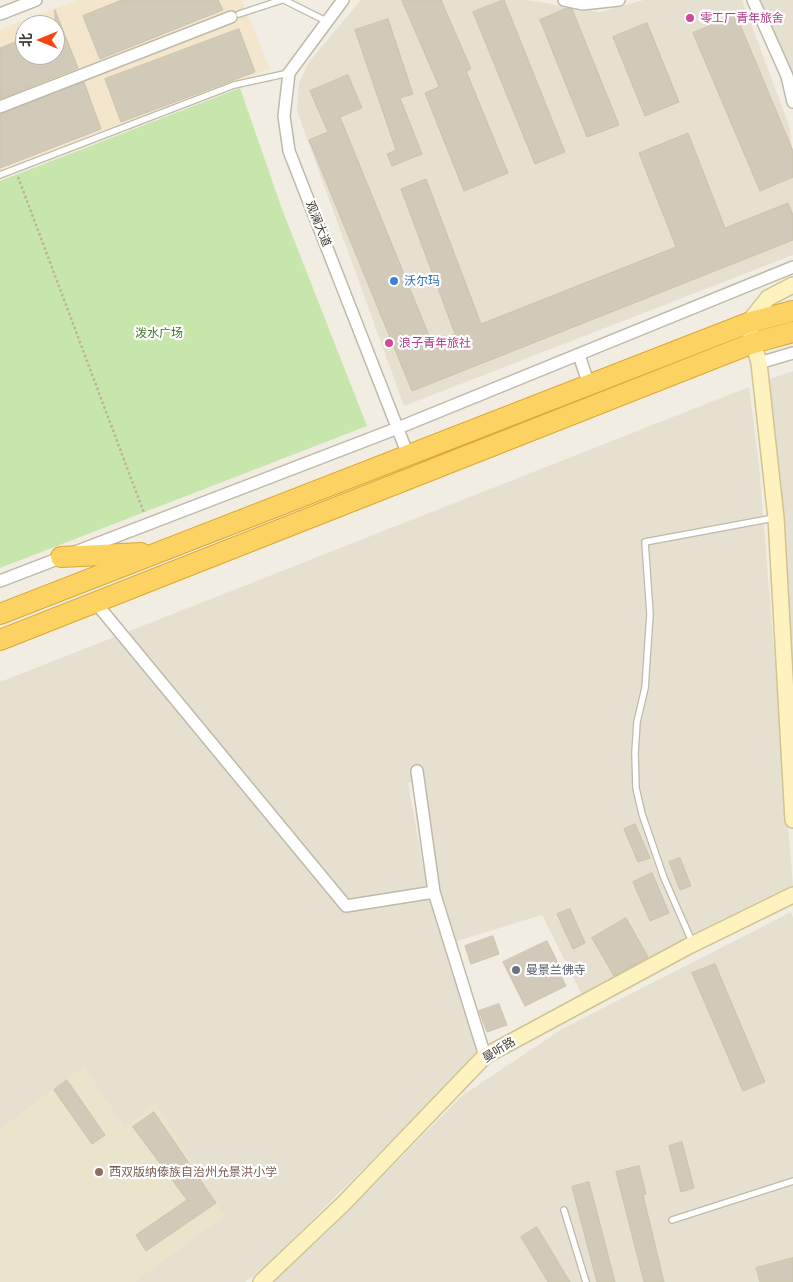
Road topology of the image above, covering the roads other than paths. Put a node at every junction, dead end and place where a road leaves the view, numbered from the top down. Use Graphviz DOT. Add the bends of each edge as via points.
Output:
graph roads {
  1 [pos="36,0"];
  2 [pos="283,0"];
  3 [pos="343,0"];
  4 [pos="564,0"];
  5 [pos="619,0"];
  6 [pos="753,0"];
  7 [pos="0,14"];
  8 [pos="235,16"];
  9 [pos="326,21"];
  10 [pos="289,73"];
  11 [pos="793,102"];
  12 [pos="0,107"];
  13 [pos="0,175"];
  14 [pos="793,267"];
  15 [pos="793,285"];
  16 [pos="791,310"];
  17 [pos="748,323"];
  18 [pos="793,332"];
  19 [pos="753,344"];
  20 [pos="793,353"];
  21 [pos="578,355"];
  22 [pos="759,363"];
  23 [pos="589,385"];
  24 [pos="398,428"];
  25 [pos="408,454"];
  26 [pos="776,518"];
  27 [pos="158,552"];
  28 [pos="61,557"];
  29 [pos="0,580"];
  30 [pos="95,602"];
  31 [pos="0,614"];
  32 [pos="0,640"];
  33 [pos="417,772"];
  34 [pos="793,820"];
  35 [pos="434,892"];
  36 [pos="793,895"];
  37 [pos="692,944"];
  38 [pos="485,1056"];
  39 [pos="793,1181"];
  40 [pos="564,1210"];
  41 [pos="672,1220"];
  42 [pos="261,1282"];
  43 [pos="586,1282"];
  1 -- 7 [label="street"];
  2 -- 8 [label="lane"];
  2 -- 9 [label="lane"];
  3 -- 9 [label="street, 观澜大道"];
  4 -- 5 [label="street" via="583,4"];
  6 -- 11 [label="street" via="787,76"];
  8 -- 12 [label="street"];
  9 -- 10 [label="street, 观澜大道"];
  10 -- 13 [label="lane" via="234,85"];
  10 -- 24 [label="street, 观澜大道" via="284,116 289,151"];
  14 -- 21 [label="street"];
  15 -- 17 [label="street" via="768,298"];
  16 -- 17 [label="highway"];
  16 -- 19 [label="street"];
  17 -- 19 [label="street"];
  17 -- 23 [label="highway"];
  18 -- 19 [label="highway"];
  19 -- 22 [label="street"];
  19 -- 30 [label="highway"];
  20 -- 22 [label="street"];
  21 -- 23 [label="street"];
  21 -- 24 [label="street"];
  22 -- 26 [label="street"];
  23 -- 25 [label="highway"];
  24 -- 25 [label="street, 观澜大道"];
  24 -- 28 [label="street"];
  25 -- 27 [label="highway"];
  26 -- 34 [label="street"];
  26 -- 37 [label="lane" via="645,542 649,623 645,688 637,722 636,788 664,878"];
  27 -- 28 [label="highway"];
  27 -- 31 [label="highway"];
  28 -- 29 [label="street"];
  30 -- 32 [label="highway"];
  30 -- 35 [label="street" via="346,906"];
  33 -- 35 [label="street"];
  35 -- 38 [label="street"];
  36 -- 37 [label="street, 曼听路"];
  37 -- 38 [label="street, 曼听路"];
  38 -- 42 [label="street, 曼听路" via="342,1204"];
  39 -- 41 [label="lane"];
  40 -- 43 [label="lane"];
}
